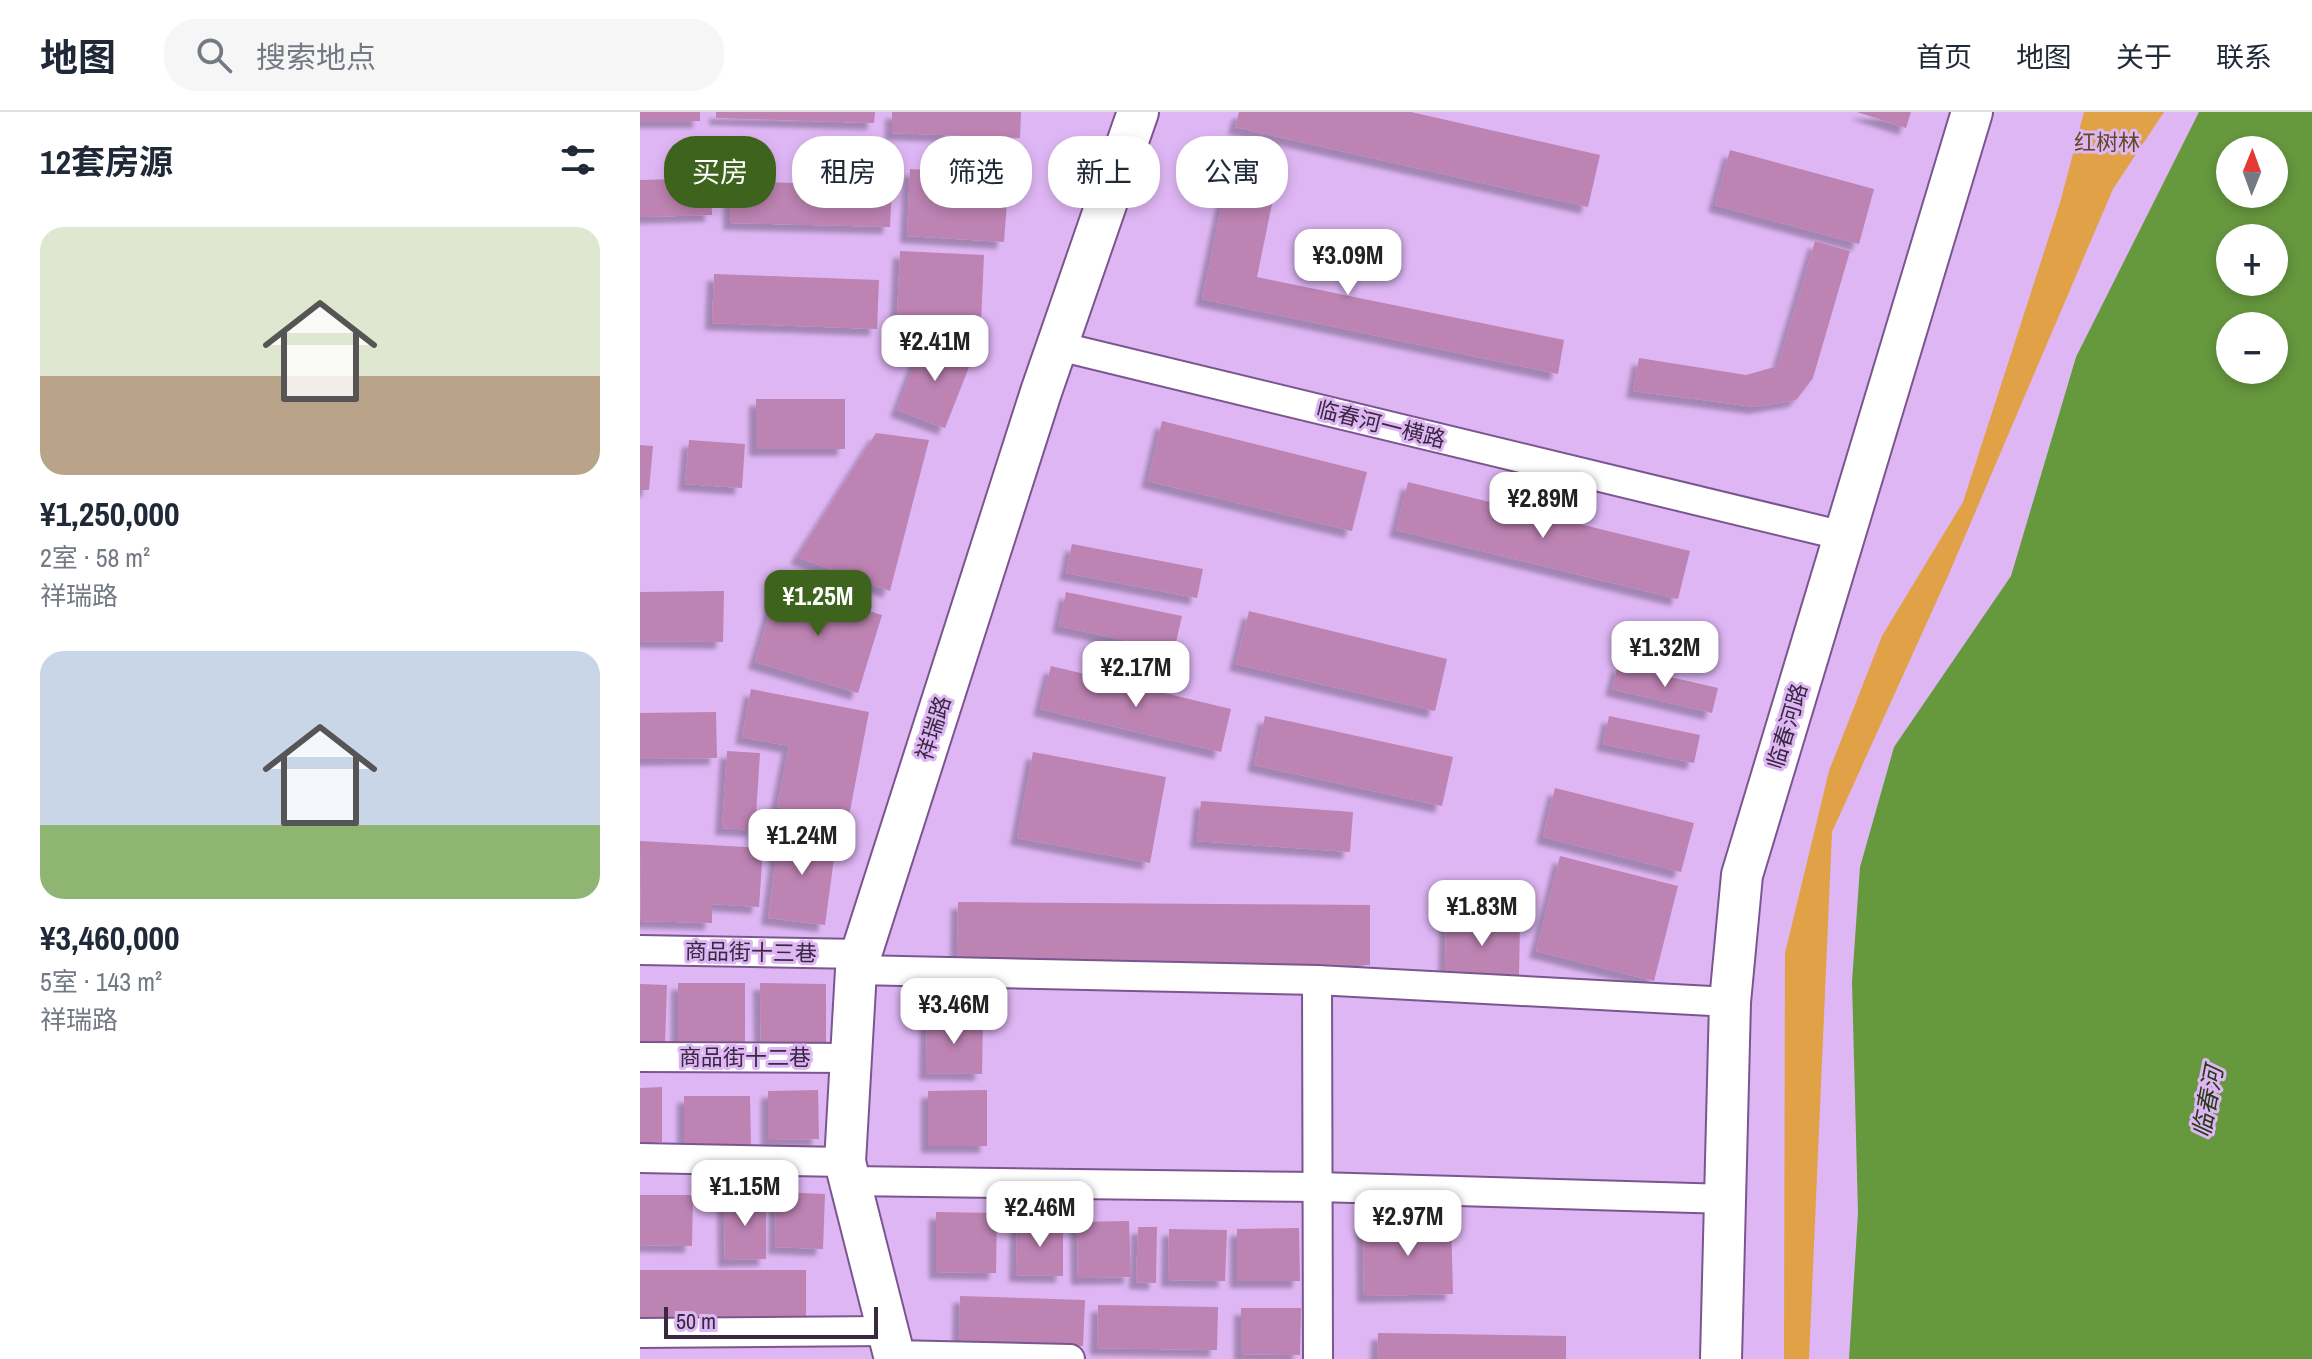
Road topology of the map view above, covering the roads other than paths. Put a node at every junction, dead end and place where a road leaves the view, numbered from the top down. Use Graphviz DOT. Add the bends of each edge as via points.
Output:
graph roads {
  1 [pos="1138,112"];
  2 [pos="1972,112"];
  3 [pos="1058,346"];
  4 [pos="1844,536"];
  5 [pos="640,950"];
  6 [pos="858,962"];
  7 [pos="1317,980"];
  8 [pos="1730,1002"];
  9 [pos="640,1057"];
  10 [pos="850,1058"];
  11 [pos="640,1158"];
  12 [pos="847,1171"];
  13 [pos="1318,1187"];
  14 [pos="1728,1199"];
  15 [pos="640,1333"];
  16 [pos="891,1348"];
  17 [pos="1070,1359"];
  18 [pos="1318,1359"];
  19 [pos="1721,1359"];
  1 -- 3 [label="street, 祥瑞路"];
  2 -- 4 [label="street, 临春河路"];
  3 -- 4 [label="street, 临春河一横路"];
  3 -- 6 [label="street, 祥瑞路"];
  4 -- 8 [label="street, 临春河路" via="1742,875"];
  5 -- 6 [label="street, 商品街十三巷"];
  6 -- 7 [label="street, 商品街十三巷"];
  6 -- 10 [label="street, 祥瑞路"];
  7 -- 8 [label="street, 商品街十三巷"];
  7 -- 13 [label="street"];
  8 -- 14 [label="street, 临春河路"];
  9 -- 10 [label="street, 商品街十二巷"];
  10 -- 12 [label="street, 祥瑞路"];
  11 -- 12 [label="street"];
  12 -- 13 [label="street"];
  12 -- 16 [label="street, 祥瑞路"];
  13 -- 14 [label="street"];
  13 -- 18 [label="street"];
  14 -- 19 [label="street, 临春河路"];
  15 -- 16 [label="street"];
  16 -- 17 [label="street"];
}
